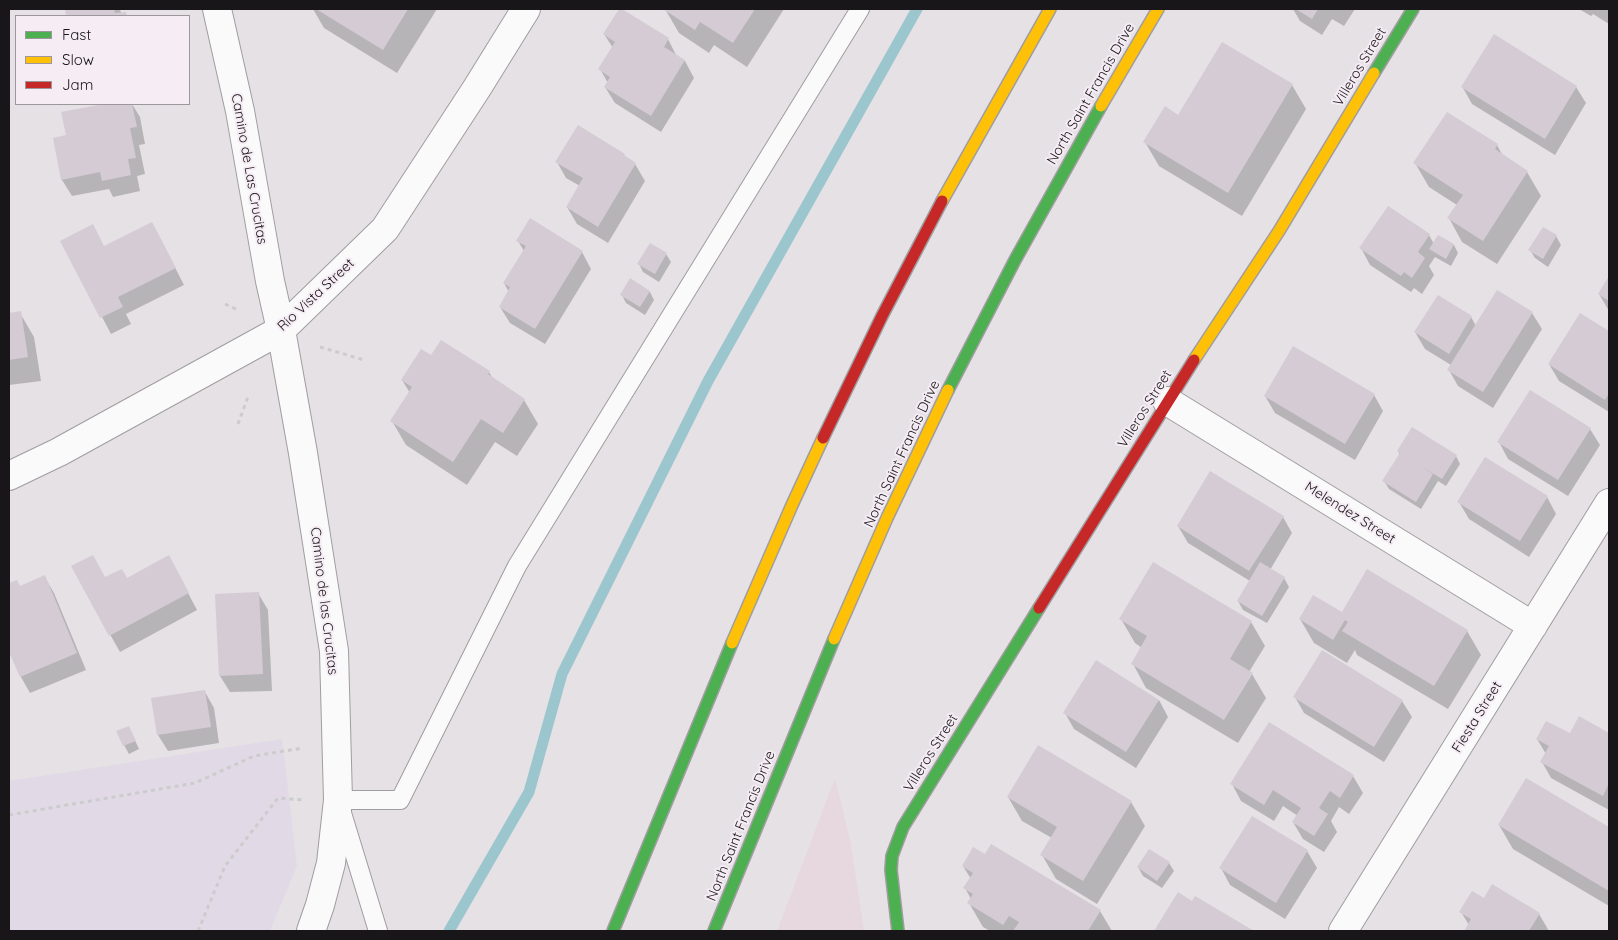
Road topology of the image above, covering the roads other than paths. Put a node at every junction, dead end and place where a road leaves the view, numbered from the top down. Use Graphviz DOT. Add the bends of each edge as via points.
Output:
graph roads {
  1 [pos="218,9"];
  2 [pos="526,9"];
  3 [pos="860,9"];
  4 [pos="1050,9"];
  5 [pos="1158,9"];
  6 [pos="1413,9"];
  7 [pos="281,330"];
  8 [pos="1167,401"];
  9 [pos="9,476"];
  10 [pos="1609,503"];
  11 [pos="1533,626"];
  12 [pos="338,800"];
  13 [pos="311,931"];
  14 [pos="378,931"];
  15 [pos="613,931"];
  16 [pos="714,931"];
  17 [pos="898,931"];
  18 [pos="1343,931"];
  1 -- 7 [label="street, Camino de Las Crucitas"];
  2 -- 7 [label="street, Rio Vista Street" via="385,230"];
  3 -- 12 [label="lane" via="517,566 400,800"];
  4 -- 15 [label="main road" via="950,185 828,427 757,584"];
  5 -- 16 [label="main road, North Saint Francis Drive" via="1053,190 950,387 845,613"];
  6 -- 8 [label="main road, Villeros Street" via="1279,231"];
  7 -- 9 [label="street, Rio Vista Street" via="59,452"];
  7 -- 12 [label="street, Camino de las Crucitas" via="304,453 334,651"];
  8 -- 11 [label="street, Melendez Street"];
  8 -- 17 [label="main road, Villeros Street" via="903,827 892,856 891,870"];
  10 -- 11 [label="street, Fiesta Street"];
  11 -- 18 [label="street, Fiesta Street"];
  12 -- 13 [label="street, Camino de las Crucitas" via="331,863"];
  12 -- 14 [label="lane"];
}
